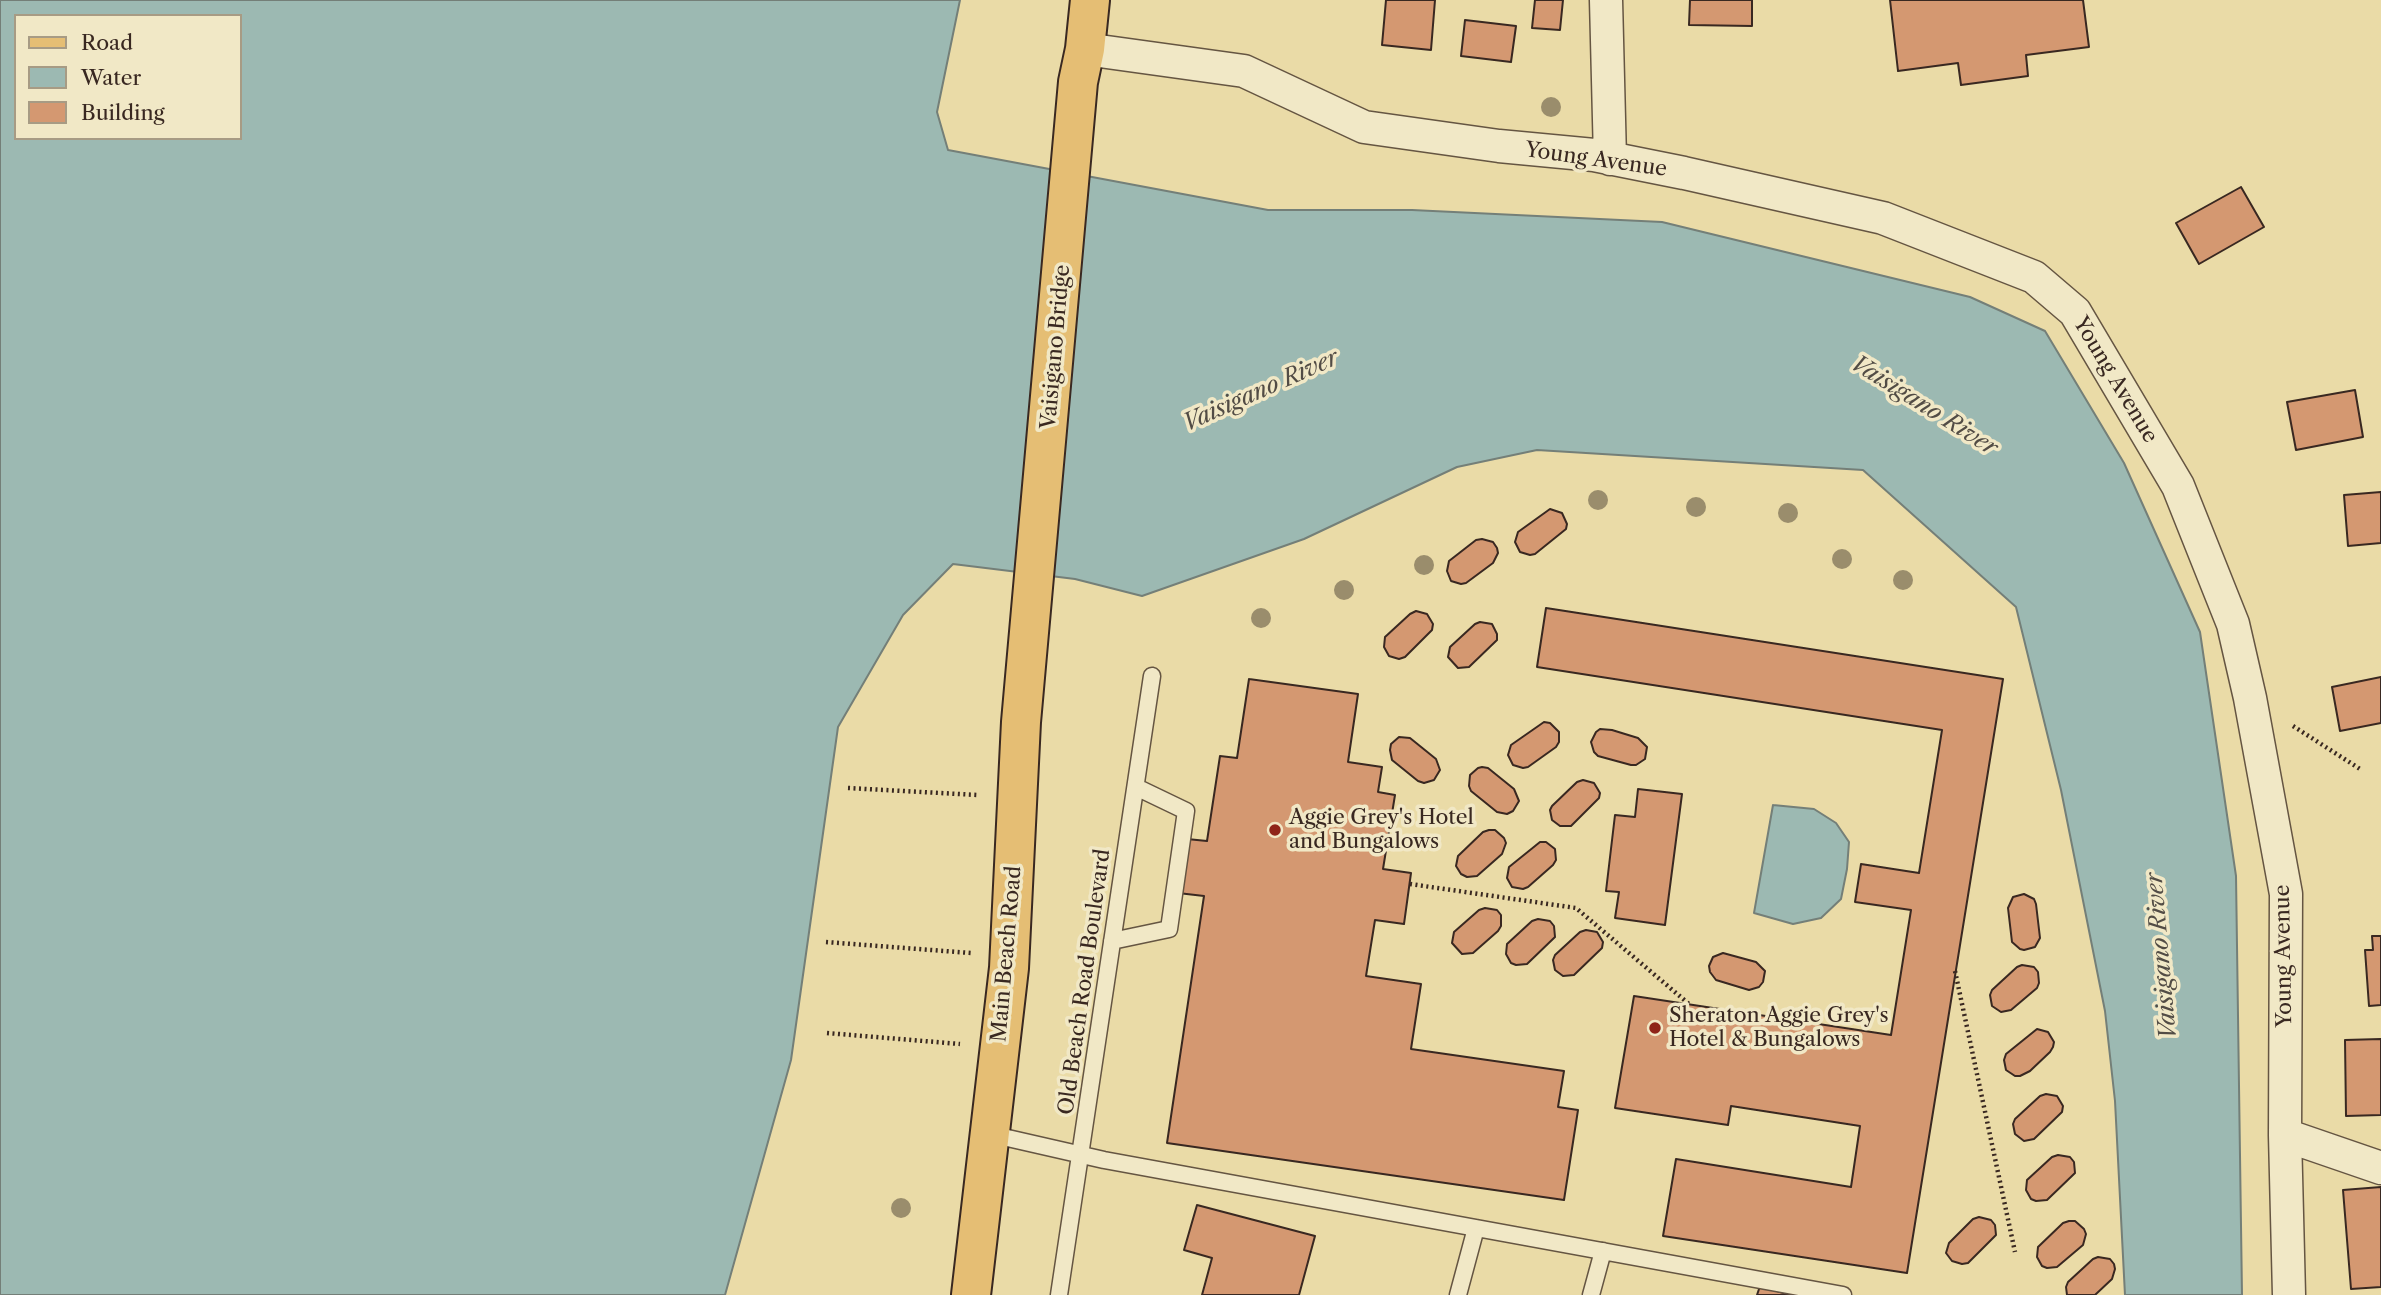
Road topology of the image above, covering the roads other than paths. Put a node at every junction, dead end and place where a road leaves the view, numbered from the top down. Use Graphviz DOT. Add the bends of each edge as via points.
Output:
graph roads {
  1 [pos="1090,0"];
  2 [pos="1606,0"];
  3 [pos="1082,65"];
  4 [pos="1610,159"];
  5 [pos="1033,613"];
  6 [pos="1152,676"];
  7 [pos="1136,787"];
  8 [pos="1112,941"];
  9 [pos="990,1134"];
  10 [pos="2286,1135"];
  11 [pos="1081,1154"];
  12 [pos="2381,1168"];
  13 [pos="1476,1228"];
  14 [pos="1603,1251"];
  15 [pos="971,1295"];
  16 [pos="1059,1295"];
  17 [pos="1458,1295"];
  18 [pos="1591,1295"];
  19 [pos="1843,1295"];
  20 [pos="2289,1295"];
  1 -- 3 [label="main road"];
  2 -- 4 [label="street"];
  3 -- 4 [label="street, Young Avenue" via="1244,71 1364,127"];
  3 -- 5 [label="main road, Vaisigano Bridge"];
  4 -- 10 [label="street, Young Avenue" via="1883,218 2034,277 2076,312 2178,486 2233,624 2286,894"];
  5 -- 9 [label="main road, Main Beach Road" via="1016,798 1010,955"];
  6 -- 7 [label="lane, Old Beach Road Boulevard"];
  7 -- 8 [label="lane, Old Beach Road Boulevard"];
  7 -- 8 [label="lane" via="1186,811 1169,929"];
  8 -- 11 [label="lane, Old Beach Road Boulevard"];
  9 -- 11 [label="lane"];
  9 -- 15 [label="main road, Main Beach Road"];
  10 -- 12 [label="street"];
  10 -- 20 [label="street, Young Avenue"];
  11 -- 13 [label="lane"];
  11 -- 16 [label="lane, Old Beach Road Boulevard"];
  13 -- 14 [label="lane"];
  13 -- 17 [label="lane"];
  14 -- 18 [label="lane"];
  14 -- 19 [label="lane"];
}
